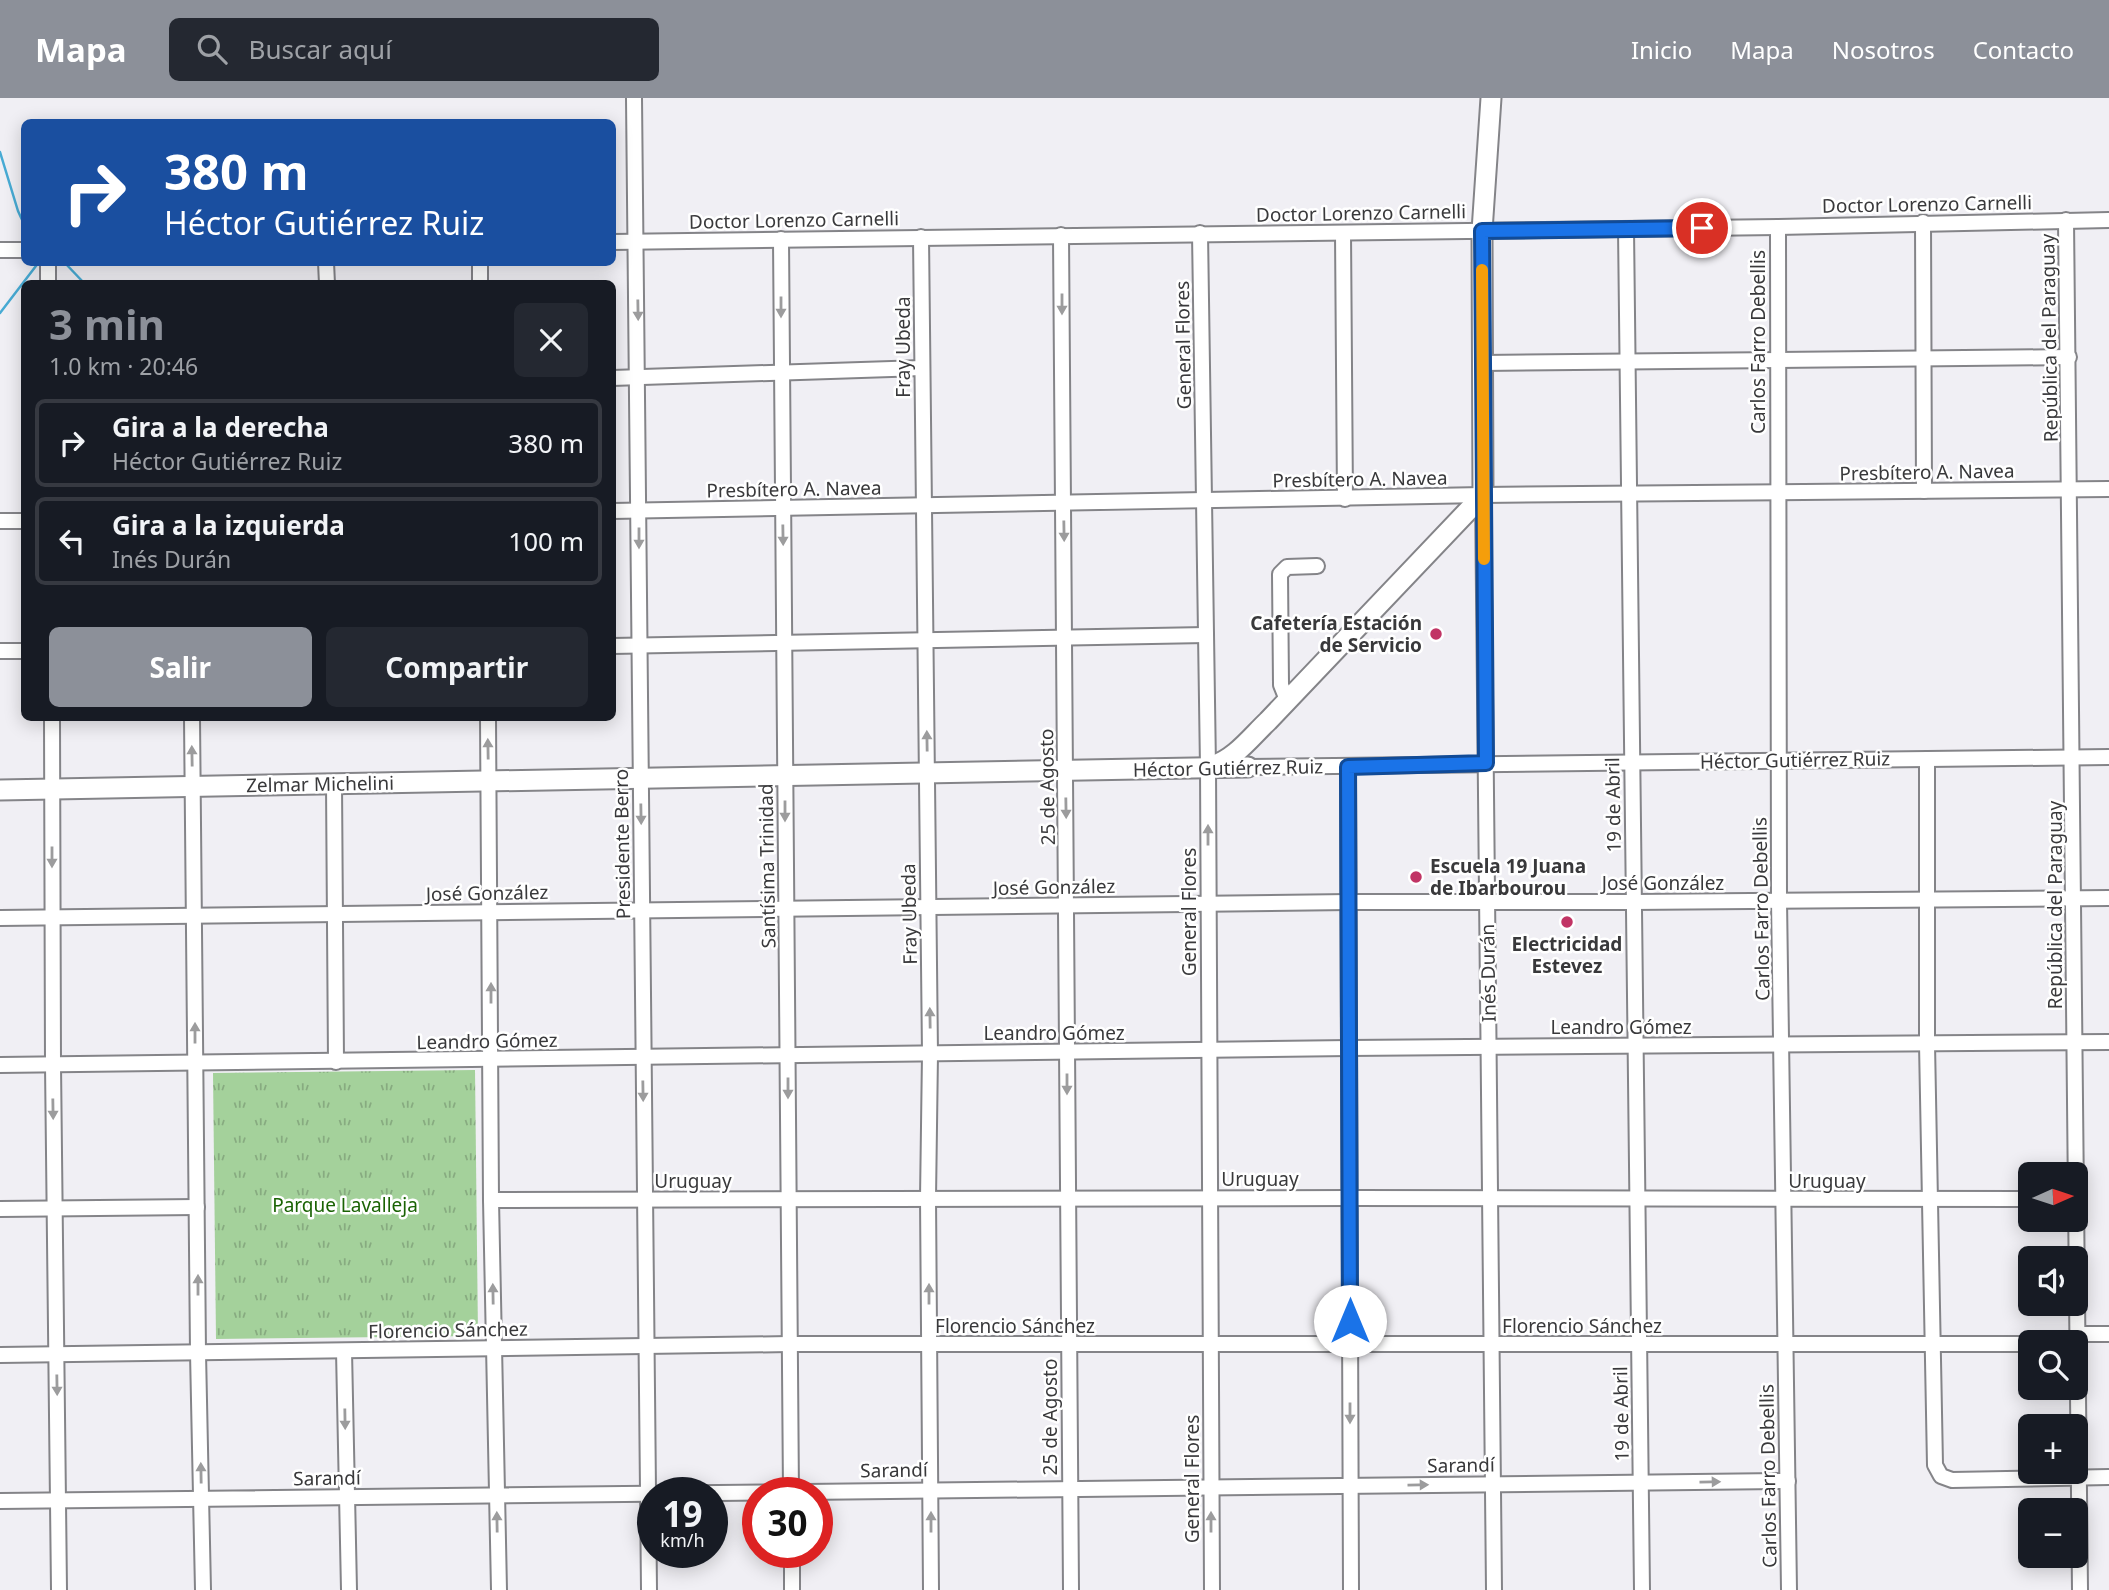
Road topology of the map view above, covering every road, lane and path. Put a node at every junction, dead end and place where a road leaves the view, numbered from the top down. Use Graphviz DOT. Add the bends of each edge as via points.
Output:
graph roads {
  1 [pos="634,98"];
  2 [pos="1495,100"];
  3 [pos="2066,220"];
  4 [pos="2109,220"];
  5 [pos="1923,222"];
  6 [pos="1777,227"];
  7 [pos="1626,229"];
  8 [pos="1482,231"];
  9 [pos="1200,233"];
  10 [pos="1343,233"];
  11 [pos="1061,235"];
  12 [pos="921,237"];
  13 [pos="781,239"];
  14 [pos="637,242"];
  15 [pos="616,243"];
  16 [pos="0,250"];
  17 [pos="21,250"];
  18 [pos="2069,357"];
  19 [pos="1924,358"];
  20 [pos="1777,360"];
  21 [pos="1626,362"];
  22 [pos="1482,363"];
  23 [pos="922,368"];
  24 [pos="781,373"];
  25 [pos="616,378"];
  26 [pos="639,378"];
  27 [pos="2070,489"];
  28 [pos="2109,489"];
  29 [pos="1924,491"];
  30 [pos="1777,492"];
  31 [pos="1630,493"];
  32 [pos="1483,495"];
  33 [pos="1345,499"];
  34 [pos="1204,501"];
  35 [pos="1063,503"];
  36 [pos="924,506"];
  37 [pos="783,508"];
  38 [pos="639,510"];
  39 [pos="616,511"];
  40 [pos="0,521"];
  41 [pos="21,521"];
  42 [pos="1317,566"];
  43 [pos="1206,635"];
  44 [pos="1065,638"];
  45 [pos="925,640"];
  46 [pos="785,643"];
  47 [pos="616,646"];
  48 [pos="639,646"];
  49 [pos="0,650"];
  50 [pos="21,651"];
  51 [pos="1287,700"];
  52 [pos="52,721"];
  53 [pos="192,721"];
  54 [pos="488,721"];
  55 [pos="1268,721"];
  56 [pos="1244,745"];
  57 [pos="2073,757"];
  58 [pos="2109,757"];
  59 [pos="1927,759"];
  60 [pos="1779,761"];
  61 [pos="1632,762"];
  62 [pos="1486,763"];
  63 [pos="1208,767"];
  64 [pos="1248,767"];
  65 [pos="1348,767"];
  66 [pos="1065,770"];
  67 [pos="927,773"];
  68 [pos="785,776"];
  69 [pos="641,779"];
  70 [pos="489,781"];
  71 [pos="334,783"];
  72 [pos="193,787"];
  73 [pos="52,789"];
  74 [pos="0,790"];
  75 [pos="2075,898"];
  76 [pos="2109,898"];
  77 [pos="1928,900"];
  78 [pos="1779,901"];
  79 [pos="1349,902"];
  80 [pos="1633,902"];
  81 [pos="1208,903"];
  82 [pos="1488,903"];
  83 [pos="929,907"];
  84 [pos="1067,907"];
  85 [pos="786,909"];
  86 [pos="642,911"];
  87 [pos="490,912"];
  88 [pos="336,915"];
  89 [pos="194,917"];
  90 [pos="0,918"];
  91 [pos="52,918"];
  92 [pos="2075,1042"];
  93 [pos="2109,1042"];
  94 [pos="1927,1044"];
  95 [pos="1782,1045"];
  96 [pos="1634,1046"];
  97 [pos="1489,1047"];
  98 [pos="1349,1048"];
  99 [pos="1210,1051"];
  100 [pos="1067,1053"];
  101 [pos="930,1054"];
  102 [pos="788,1056"];
  103 [pos="642,1058"];
  104 [pos="491,1060"];
  105 [pos="195,1062"];
  106 [pos="336,1062"];
  107 [pos="0,1065"];
  108 [pos="53,1065"];
  109 [pos="2076,1162"];
  110 [pos="928,1198"];
  111 [pos="1210,1198"];
  112 [pos="1350,1198"];
  113 [pos="1068,1199"];
  114 [pos="1490,1199"];
  115 [pos="1636,1199"];
  116 [pos="2018,1199"];
  117 [pos="491,1200"];
  118 [pos="644,1200"];
  119 [pos="788,1200"];
  120 [pos="1783,1200"];
  121 [pos="1930,1200"];
  122 [pos="197,1206"];
  123 [pos="0,1209"];
  124 [pos="54,1209"];
  125 [pos="2076,1232"];
  126 [pos="2077,1330"];
  127 [pos="2109,1334"];
  128 [pos="2088,1339"];
  129 [pos="789,1344"];
  130 [pos="2018,1344"];
  131 [pos="929,1345"];
  132 [pos="1350,1345"];
  133 [pos="1492,1345"];
  134 [pos="1639,1345"];
  135 [pos="1933,1345"];
  136 [pos="646,1346"];
  137 [pos="1069,1346"];
  138 [pos="1210,1346"];
  139 [pos="1785,1346"];
  140 [pos="494,1349"];
  141 [pos="344,1351"];
  142 [pos="198,1353"];
  143 [pos="0,1355"];
  144 [pos="56,1355"];
  145 [pos="648,1477"];
  146 [pos="791,1477"];
  147 [pos="2088,1477"];
  148 [pos="2109,1477"];
  149 [pos="2018,1479"];
  150 [pos="1788,1481"];
  151 [pos="1493,1483"];
  152 [pos="1641,1483"];
  153 [pos="2080,1484"];
  154 [pos="1350,1485"];
  155 [pos="1070,1488"];
  156 [pos="1211,1488"];
  157 [pos="930,1489"];
  158 [pos="833,1491"];
  159 [pos="637,1493"];
  160 [pos="497,1494"];
  161 [pos="347,1496"];
  162 [pos="201,1499"];
  163 [pos="58,1500"];
  164 [pos="0,1501"];
  165 [pos="649,1568"];
  166 [pos="792,1568"];
  167 [pos="59,1590"];
  168 [pos="203,1590"];
  169 [pos="349,1590"];
  170 [pos="499,1590"];
  171 [pos="649,1590"];
  172 [pos="792,1590"];
  173 [pos="931,1590"];
  174 [pos="1071,1590"];
  175 [pos="1212,1590"];
  176 [pos="1351,1590"];
  177 [pos="1494,1590"];
  178 [pos="1642,1590"];
  179 [pos="1789,1590"];
  180 [pos="2080,1590"];
  1 -- 14 [label="street, Presidente Berro"];
  2 -- 8 [label="highway, Inés Durán"];
  3 -- 4 [label="street, Doctor Lorenzo Carnelli"];
  3 -- 5 [label="street, Doctor Lorenzo Carnelli"];
  3 -- 18 [label="street, República del Paraguay"];
  5 -- 6 [label="street, Doctor Lorenzo Carnelli"];
  5 -- 19 [label="street"];
  6 -- 7 [label="street, Doctor Lorenzo Carnelli"];
  6 -- 20 [label="street, Carlos Farro Debellis"];
  7 -- 8 [label="street, Doctor Lorenzo Carnelli"];
  7 -- 21 [label="street, 19 de Abril"];
  8 -- 10 [label="street, Doctor Lorenzo Carnelli"];
  8 -- 22 [label="highway, Inés Durán"];
  9 -- 10 [label="street, Doctor Lorenzo Carnelli"];
  9 -- 11 [label="street, Doctor Lorenzo Carnelli"];
  9 -- 34 [label="street, General Flores"];
  10 -- 33 [label="street"];
  11 -- 12 [label="street, Doctor Lorenzo Carnelli"];
  11 -- 35 [label="street, 25 de Agosto, one-way"];
  12 -- 13 [label="street, Doctor Lorenzo Carnelli"];
  12 -- 23 [label="street, Fray Ubeda"];
  13 -- 14 [label="street, Doctor Lorenzo Carnelli"];
  13 -- 24 [label="street, Santísima Trinidad, one-way"];
  14 -- 15 [label="street, Doctor Lorenzo Carnelli"];
  14 -- 26 [label="street, Presidente Berro, one-way"];
  16 -- 17 [label="street"];
  18 -- 19 [label="street"];
  18 -- 27 [label="street, República del Paraguay"];
  19 -- 20 [label="street"];
  19 -- 29 [label="street"];
  20 -- 21 [label="street"];
  20 -- 30 [label="street, Carlos Farro Debellis"];
  21 -- 22 [label="street"];
  21 -- 31 [label="street, 19 de Abril"];
  22 -- 32 [label="highway, Inés Durán"];
  23 -- 24 [label="street"];
  23 -- 36 [label="street, Fray Ubeda"];
  24 -- 26 [label="street"];
  24 -- 37 [label="street, Santísima Trinidad"];
  25 -- 26 [label="street"];
  26 -- 38 [label="street, Presidente Berro"];
  27 -- 28 [label="street, Presbítero A. Navea"];
  27 -- 29 [label="street, Presbítero A. Navea"];
  27 -- 57 [label="street, República del Paraguay"];
  29 -- 30 [label="street, Presbítero A. Navea"];
  30 -- 31 [label="street, Presbítero A. Navea"];
  30 -- 60 [label="street, Carlos Farro Debellis"];
  31 -- 32 [label="street, Presbítero A. Navea"];
  31 -- 61 [label="street, 19 de Abril"];
  32 -- 33 [label="street, Presbítero A. Navea"];
  32 -- 51 [label="highway"];
  32 -- 62 [label="street, Inés Durán"];
  33 -- 34 [label="street, Presbítero A. Navea"];
  34 -- 35 [label="street, Presbítero A. Navea"];
  34 -- 43 [label="street, General Flores"];
  35 -- 36 [label="street, Presbítero A. Navea"];
  35 -- 44 [label="street, 25 de Agosto, one-way"];
  36 -- 37 [label="street, Presbítero A. Navea"];
  36 -- 45 [label="street, Fray Ubeda"];
  37 -- 38 [label="street, Presbítero A. Navea"];
  37 -- 46 [label="street, Santísima Trinidad, one-way"];
  38 -- 39 [label="street, Presbítero A. Navea"];
  38 -- 48 [label="street, Presidente Berro, one-way"];
  40 -- 41 [label="street"];
  42 -- 51 [label="street" via="1287,567 1280,574 1281,685"];
  43 -- 44 [label="street"];
  43 -- 63 [label="street, General Flores"];
  44 -- 45 [label="street"];
  44 -- 66 [label="street, 25 de Agosto"];
  45 -- 46 [label="street"];
  67 -- 45 [label="street, Fray Ubeda, one-way"];
  46 -- 48 [label="street"];
  46 -- 68 [label="street, Santísima Trinidad"];
  47 -- 48 [label="street"];
  48 -- 69 [label="street, Presidente Berro"];
  49 -- 50 [label="street"];
  51 -- 55 [label="highway"];
  52 -- 73 [label="street"];
  72 -- 53 [label="street, one-way"];
  70 -- 54 [label="street, one-way"];
  55 -- 56 [label="highway"];
  55 -- 64 [label="highway"];
  56 -- 63 [label="highway" via="1222,763"];
  56 -- 64 [label="highway"];
  57 -- 58 [label="street, Héctor Gutiérrez Ruiz"];
  57 -- 59 [label="street, Héctor Gutiérrez Ruiz"];
  57 -- 75 [label="street, República del Paraguay"];
  59 -- 60 [label="street, Héctor Gutiérrez Ruiz"];
  59 -- 77 [label="street"];
  60 -- 61 [label="street, Héctor Gutiérrez Ruiz"];
  60 -- 78 [label="street, Carlos Farro Debellis"];
  61 -- 62 [label="street, Héctor Gutiérrez Ruiz"];
  61 -- 80 [label="street, 19 de Abril"];
  62 -- 65 [label="street, Héctor Gutiérrez Ruiz"];
  62 -- 82 [label="street, Inés Durán"];
  63 -- 64 [label="highway, Héctor Gutiérrez Ruiz"];
  63 -- 66 [label="highway, Héctor Gutiérrez Ruiz"];
  81 -- 63 [label="street, General Flores, one-way"];
  64 -- 65 [label="street, Héctor Gutiérrez Ruiz"];
  65 -- 79 [label="street"];
  66 -- 67 [label="highway, Héctor Gutiérrez Ruiz"];
  66 -- 84 [label="street, 25 de Agosto, one-way"];
  67 -- 68 [label="highway, Héctor Gutiérrez Ruiz"];
  67 -- 83 [label="street, Fray Ubeda"];
  68 -- 69 [label="highway, Héctor Gutiérrez Ruiz"];
  68 -- 85 [label="street, Santísima Trinidad, one-way"];
  69 -- 70 [label="highway, Zelmar Michelini"];
  69 -- 86 [label="street, Presidente Berro, one-way"];
  70 -- 71 [label="highway, Zelmar Michelini"];
  70 -- 87 [label="street"];
  71 -- 72 [label="highway, Zelmar Michelini"];
  71 -- 88 [label="street"];
  72 -- 73 [label="highway, Zelmar Michelini"];
  72 -- 89 [label="street"];
  73 -- 74 [label="highway, Zelmar Michelini"];
  73 -- 91 [label="street, one-way"];
  75 -- 76 [label="street, José González"];
  75 -- 77 [label="street, José González"];
  75 -- 92 [label="street, República del Paraguay"];
  77 -- 78 [label="street, José González"];
  77 -- 94 [label="street"];
  78 -- 80 [label="street, José González"];
  78 -- 95 [label="street, Carlos Farro Debellis"];
  79 -- 81 [label="street, José González"];
  79 -- 82 [label="street, José González"];
  79 -- 98 [label="street"];
  80 -- 82 [label="street, José González"];
  80 -- 96 [label="street, 19 de Abril"];
  81 -- 84 [label="street, José González"];
  81 -- 99 [label="street, General Flores"];
  82 -- 97 [label="street, Inés Durán"];
  83 -- 84 [label="street, José González"];
  83 -- 85 [label="street, José González"];
  101 -- 83 [label="street, Fray Ubeda, one-way"];
  84 -- 100 [label="street, 25 de Agosto"];
  85 -- 86 [label="street, José González"];
  85 -- 102 [label="street, Santísima Trinidad"];
  86 -- 87 [label="street, José González"];
  86 -- 103 [label="street, Presidente Berro"];
  87 -- 88 [label="street, José González"];
  104 -- 87 [label="street, one-way"];
  88 -- 89 [label="street, José González"];
  88 -- 106 [label="street"];
  89 -- 91 [label="street, José González"];
  105 -- 89 [label="street, one-way"];
  90 -- 91 [label="street, José González"];
  91 -- 108 [label="street"];
  92 -- 93 [label="street, Leandro Gómez"];
  92 -- 94 [label="street, Leandro Gómez"];
  92 -- 109 [label="street, República del Paraguay"];
  94 -- 95 [label="street, Leandro Gómez"];
  94 -- 121 [label="street"];
  95 -- 96 [label="street, Leandro Gómez"];
  95 -- 120 [label="street, Carlos Farro Debellis"];
  96 -- 97 [label="street, Leandro Gómez"];
  96 -- 115 [label="street, 19 de Abril"];
  97 -- 98 [label="street, Leandro Gómez"];
  97 -- 114 [label="street, Inés Durán"];
  98 -- 99 [label="street, Leandro Gómez"];
  98 -- 112 [label="street"];
  99 -- 100 [label="street, Leandro Gómez"];
  99 -- 111 [label="street, General Flores"];
  100 -- 101 [label="street, Leandro Gómez"];
  100 -- 113 [label="street, 25 de Agosto, one-way"];
  101 -- 102 [label="street, Leandro Gómez"];
  101 -- 110 [label="street, Fray Ubeda"];
  102 -- 103 [label="street, Leandro Gómez"];
  102 -- 119 [label="street, Santísima Trinidad, one-way"];
  103 -- 104 [label="street, Leandro Gómez"];
  103 -- 118 [label="street, Presidente Berro, one-way"];
  104 -- 106 [label="street, Leandro Gómez"];
  104 -- 117 [label="street"];
  105 -- 106 [label="street, Leandro Gómez"];
  105 -- 108 [label="street, Leandro Gómez"];
  105 -- 122 [label="street"];
  107 -- 108 [label="street, Leandro Gómez"];
  108 -- 124 [label="street, one-way"];
  110 -- 113 [label="street, Uruguay"];
  110 -- 119 [label="street, Uruguay"];
  131 -- 110 [label="street, Fray Ubeda, one-way"];
  111 -- 112 [label="street, Uruguay"];
  111 -- 113 [label="street, Uruguay"];
  111 -- 138 [label="street, General Flores"];
  112 -- 114 [label="street, Uruguay"];
  112 -- 132 [label="street"];
  113 -- 137 [label="street, 25 de Agosto"];
  114 -- 115 [label="street, Uruguay"];
  114 -- 133 [label="street, Inés Durán"];
  115 -- 120 [label="street, Uruguay"];
  115 -- 134 [label="street, 19 de Abril"];
  116 -- 121 [label="street, Uruguay"];
  117 -- 118 [label="street, Uruguay"];
  140 -- 117 [label="street, one-way"];
  118 -- 119 [label="street, Uruguay"];
  118 -- 136 [label="street, Presidente Berro"];
  119 -- 129 [label="street, Santísima Trinidad"];
  120 -- 121 [label="street, Uruguay"];
  120 -- 139 [label="street, Carlos Farro Debellis"];
  121 -- 135 [label="street"];
  122 -- 124 [label="street"];
  142 -- 122 [label="street, one-way"];
  123 -- 124 [label="street"];
  124 -- 144 [label="street"];
  125 -- 126 [label="street, República del Paraguay"];
  127 -- 128 [label="street"];
  129 -- 131 [label="street, Florencio Sánchez"];
  129 -- 136 [label="street, Florencio Sánchez"];
  129 -- 146 [label="street, Santísima Trinidad"];
  130 -- 135 [label="street, Florencio Sánchez"];
  131 -- 137 [label="street, Florencio Sánchez"];
  131 -- 157 [label="street, Fray Ubeda"];
  132 -- 133 [label="street, Florencio Sánchez"];
  132 -- 138 [label="street, Florencio Sánchez"];
  132 -- 154 [label="street, one-way"];
  133 -- 134 [label="street, Florencio Sánchez"];
  133 -- 151 [label="street, Inés Durán"];
  134 -- 139 [label="street, Florencio Sánchez"];
  134 -- 152 [label="street, 19 de Abril"];
  135 -- 139 [label="street, Florencio Sánchez"];
  135 -- 149 [label="street" via="1934,1454 1939,1473 1957,1480"];
  136 -- 140 [label="street, Florencio Sánchez"];
  136 -- 145 [label="street, Presidente Berro"];
  137 -- 138 [label="street, Florencio Sánchez"];
  137 -- 155 [label="street, 25 de Agosto"];
  138 -- 156 [label="street, General Flores"];
  139 -- 150 [label="street, Carlos Farro Debellis"];
  140 -- 141 [label="street, Florencio Sánchez"];
  140 -- 160 [label="street"];
  141 -- 142 [label="street, Florencio Sánchez"];
  141 -- 161 [label="street, one-way"];
  142 -- 144 [label="street, Florencio Sánchez"];
  162 -- 142 [label="street, one-way"];
  143 -- 144 [label="street, Florencio Sánchez"];
  144 -- 163 [label="street, one-way"];
  147 -- 148 [label="street"];
  152 -- 150 [label="street, Sarandí, one-way"];
  150 -- 179 [label="street, Carlos Farro Debellis"];
  151 -- 152 [label="street, Sarandí"];
  154 -- 151 [label="street, Sarandí, one-way"];
  151 -- 177 [label="street, Inés Durán"];
  152 -- 178 [label="street, 19 de Abril"];
  153 -- 180 [label="street, República del Paraguay"];
  154 -- 156 [label="street, Sarandí"];
  154 -- 176 [label="street"];
  155 -- 156 [label="street, Sarandí"];
  155 -- 157 [label="street, Sarandí"];
  155 -- 174 [label="street, 25 de Agosto"];
  175 -- 156 [label="street, General Flores, one-way"];
  157 -- 158 [label="street, Sarandí"];
  173 -- 157 [label="street, Fray Ubeda, one-way"];
  159 -- 160 [label="street, Sarandí"];
  160 -- 161 [label="street, Sarandí"];
  170 -- 160 [label="street, one-way"];
  161 -- 162 [label="street, Sarandí"];
  161 -- 169 [label="street"];
  162 -- 163 [label="street, Sarandí"];
  162 -- 168 [label="street"];
  163 -- 164 [label="street, Sarandí"];
  163 -- 167 [label="street"];
  165 -- 171 [label="street, Presidente Berro"];
  166 -- 172 [label="street"];
}
